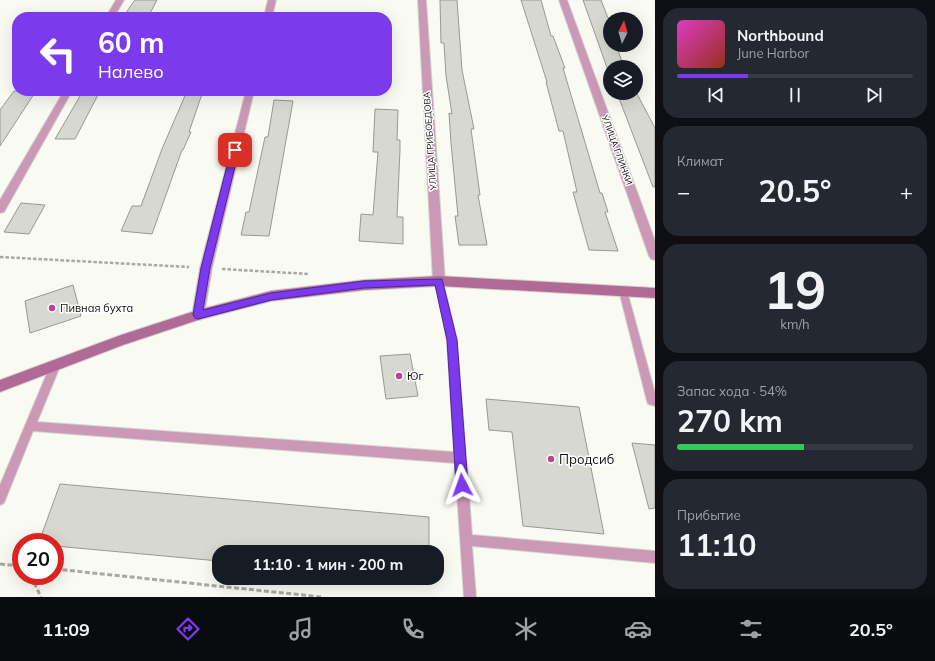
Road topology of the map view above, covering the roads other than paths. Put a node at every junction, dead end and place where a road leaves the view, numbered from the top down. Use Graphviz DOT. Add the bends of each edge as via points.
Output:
graph roads {
  1 [pos="120,0"];
  2 [pos="272,0"];
  3 [pos="422,0"];
  4 [pos="563,0"];
  5 [pos="113,12"];
  6 [pos="269,12"];
  7 [pos="65,96"];
  8 [pos="249,96"];
  9 [pos="0,209"];
  10 [pos="655,256"];
  11 [pos="439,281"];
  12 [pos="623,291"];
  13 [pos="655,293"];
  14 [pos="198,315"];
  15 [pos="56,364"];
  16 [pos="0,386"];
  17 [pos="655,401"];
  18 [pos="30,426"];
  19 [pos="460,458"];
  20 [pos="0,499"];
  21 [pos="466,540"];
  22 [pos="655,557"];
  23 [pos="470,597"];
  1 -- 5 [label="street"];
  2 -- 6 [label="street"];
  3 -- 11 [label="street, УЛИЦА ГРИБОЕДОВА"];
  4 -- 10 [label="street, УЛИЦА ГЛИНКИ"];
  7 -- 9 [label="street"];
  8 -- 14 [label="street" via="206,268"];
  11 -- 12 [label="main road"];
  11 -- 14 [label="main road" via="364,285 271,296"];
  11 -- 19 [label="lane" via="452,340"];
  12 -- 13 [label="main road"];
  12 -- 17 [label="lane" via="652,401"];
  14 -- 15 [label="main road"];
  15 -- 16 [label="main road"];
  15 -- 18 [label="lane"];
  18 -- 19 [label="lane"];
  18 -- 20 [label="lane"];
  19 -- 21 [label="lane"];
  21 -- 22 [label="lane"];
  21 -- 23 [label="lane"];
}
